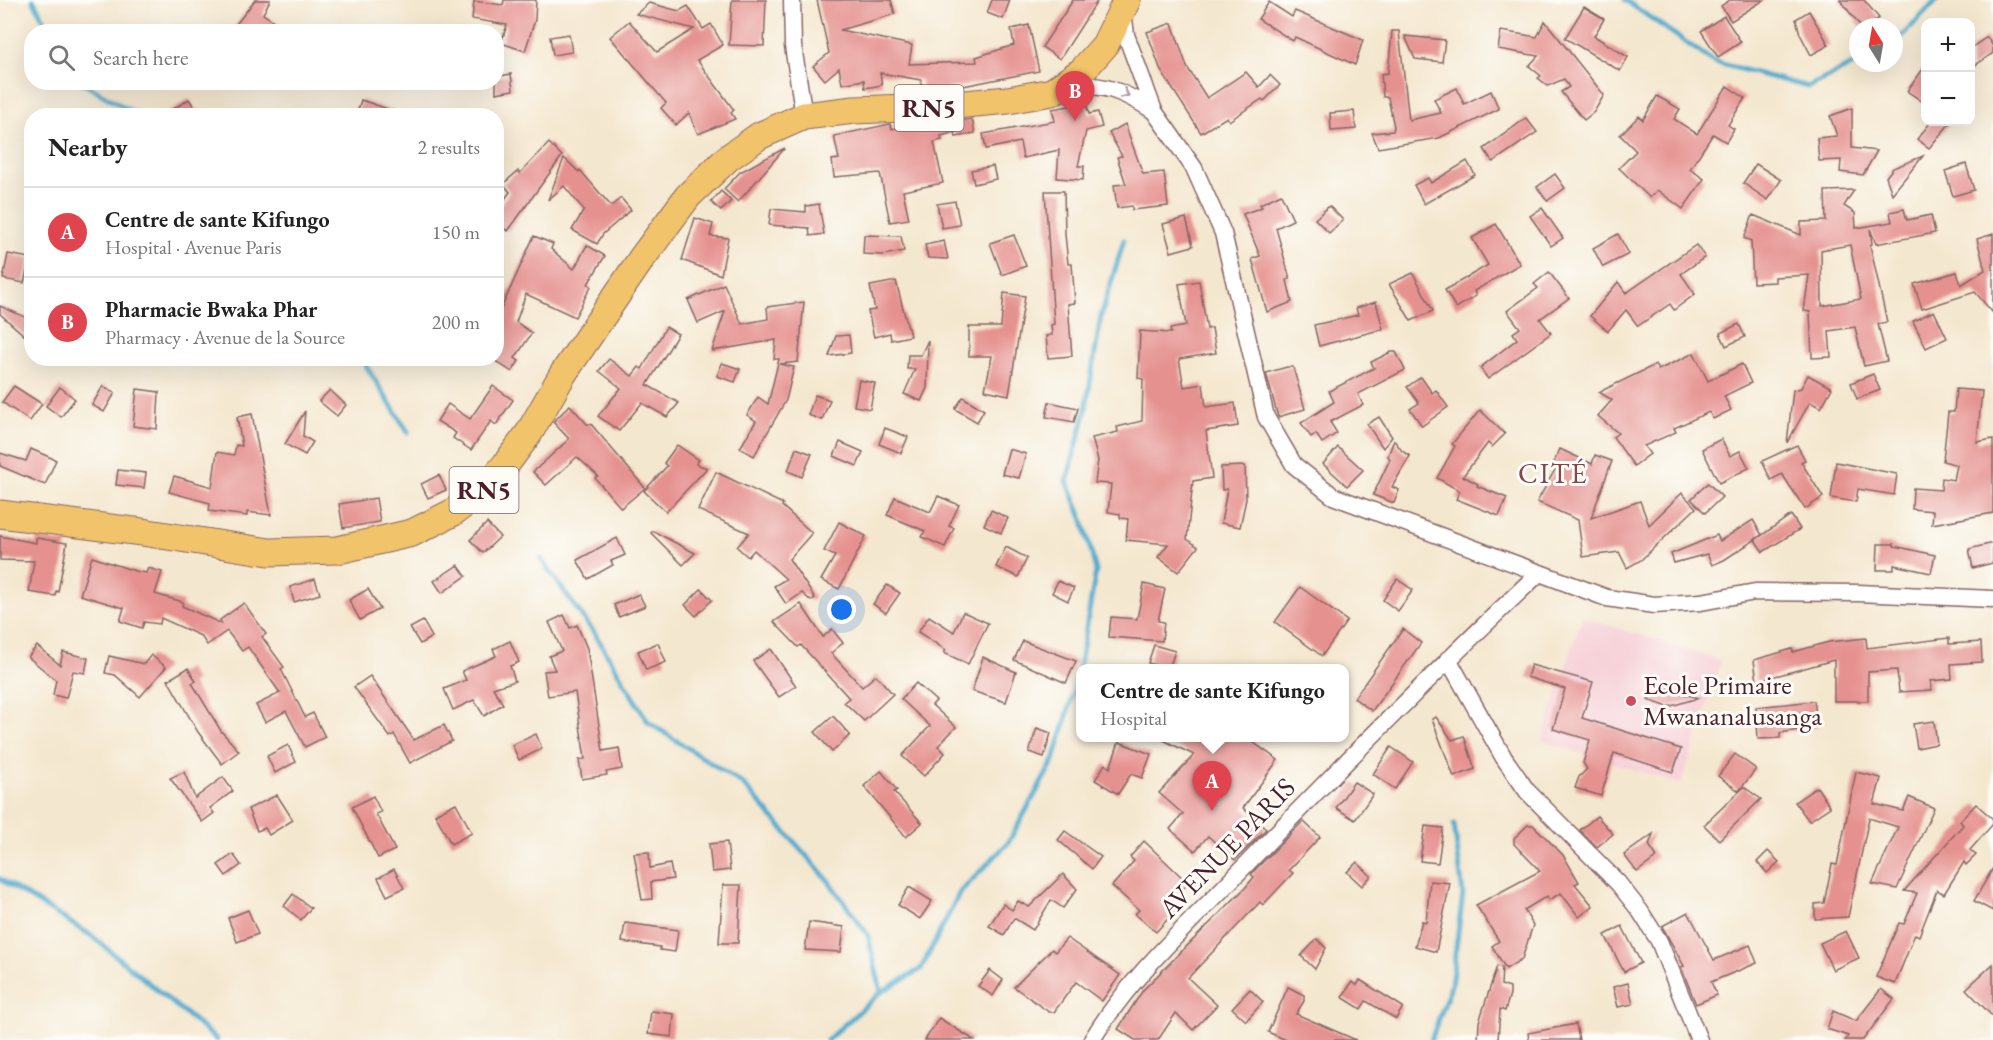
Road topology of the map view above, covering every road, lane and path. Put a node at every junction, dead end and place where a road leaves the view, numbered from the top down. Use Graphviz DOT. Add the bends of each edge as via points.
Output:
graph roads {
  1 [pos="792,0"];
  2 [pos="1125,5"];
  3 [pos="1052,92"];
  4 [pos="1154,111"];
  5 [pos="804,116"];
  6 [pos="0,514"];
  7 [pos="1538,574"];
  8 [pos="1993,599"];
  9 [pos="1448,660"];
  10 [pos="1092,1040"];
  11 [pos="1699,1040"];
  1 -- 5 [label="street" via="793,46"];
  2 -- 3 [label="highway, RN5" via="1105,45 1082,71"];
  2 -- 4 [label="street" via="1126,35"];
  3 -- 4 [label="street, one-way" via="1084,84 1111,88"];
  3 -- 5 [label="highway, RN5" via="933,108"];
  4 -- 7 [label="street" via="1194,168 1223,233 1266,417 1294,465 1333,496"];
  5 -- 6 [label="highway, RN5" via="759,136 728,158 688,196 597,322 506,464 484,490 452,513 412,533 338,550 269,552"];
  7 -- 8 [label="street" via="1607,598 1654,605 1701,602 1755,592"];
  7 -- 9 [label="street, AVENUE PARIS"];
  9 -- 10 [label="street, AVENUE PARIS" via="1151,964 1109,1012"];
  9 -- 11 [label="street" via="1527,791 1618,883 1640,911 1659,941"];
}
